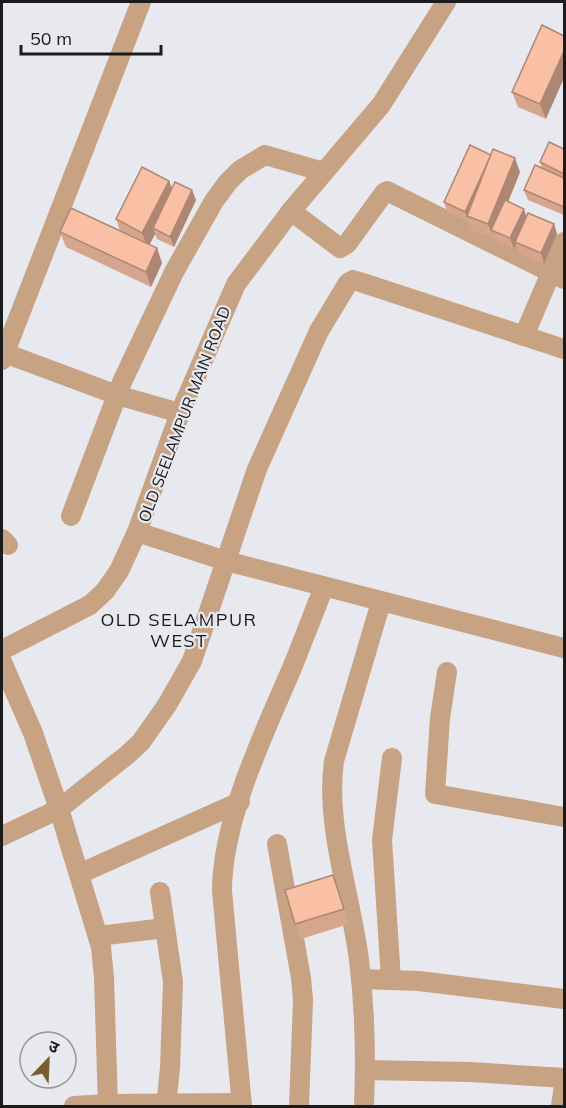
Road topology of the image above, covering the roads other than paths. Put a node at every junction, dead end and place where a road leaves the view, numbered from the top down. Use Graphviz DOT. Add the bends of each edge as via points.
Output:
graph roads {
  1 [pos="141,2"];
  2 [pos="446,2"];
  3 [pos="324,172"];
  4 [pos="291,211"];
  5 [pos="564,242"];
  6 [pos="558,276"];
  7 [pos="524,336"];
  8 [pos="564,349"];
  9 [pos="2,355"];
  10 [pos="117,395"];
  11 [pos="180,413"];
  12 [pos="71,516"];
  13 [pos="138,532"];
  14 [pos="226,561"];
  15 [pos="324,587"];
  16 [pos="381,602"];
  17 [pos="564,648"];
  18 [pos="2,650"];
  19 [pos="2,662"];
  20 [pos="447,672"];
  21 [pos="392,758"];
  22 [pos="240,802"];
  23 [pos="59,809"];
  24 [pos="564,817"];
  25 [pos="2,836"];
  26 [pos="277,844"];
  27 [pos="79,874"];
  28 [pos="160,892"];
  29 [pos="165,928"];
  30 [pos="98,936"];
  31 [pos="361,978"];
  32 [pos="390,980"];
  33 [pos="564,999"];
  34 [pos="365,1070"];
  35 [pos="564,1078"];
  36 [pos="564,1086"];
  37 [pos="108,1105"];
  38 [pos="166,1105"];
  39 [pos="242,1105"];
  40 [pos="74,1107"];
  41 [pos="299,1107"];
  42 [pos="364,1107"];
  43 [pos="561,1107"];
  1 -- 9 [label="street"];
  2 -- 3 [label="street, OLD SEELAMPUR MAIN ROAD" via="381,105"];
  3 -- 4 [label="street, OLD SEELAMPUR MAIN ROAD"];
  3 -- 10 [label="street" via="265,155 234,176 214,201 174,272"];
  4 -- 6 [label="street" via="340,248 387,191"];
  4 -- 11 [label="street, OLD SEELAMPUR MAIN ROAD" via="236,284"];
  5 -- 6 [label="street"];
  6 -- 7 [label="street"];
  7 -- 8 [label="street"];
  7 -- 14 [label="street" via="360,282 348,283 296,379 257,469"];
  9 -- 10 [label="street"];
  10 -- 11 [label="street"];
  10 -- 12 [label="street"];
  11 -- 13 [label="street, OLD SEELAMPUR MAIN ROAD"];
  13 -- 14 [label="street"];
  13 -- 18 [label="street, OLD SEELAMPUR MAIN ROAD" via="119,571 90,605"];
  14 -- 15 [label="street"];
  14 -- 23 [label="street" via="192,661 154,723 127,755"];
  15 -- 16 [label="street"];
  15 -- 22 [label="street"];
  16 -- 17 [label="street"];
  16 -- 31 [label="street" via="334,761 331,785"];
  19 -- 23 [label="street" via="33,733"];
  20 -- 24 [label="street" via="435,794"];
  21 -- 32 [label="street" via="382,840"];
  22 -- 27 [label="street"];
  22 -- 39 [label="street" via="226,847 222,891"];
  23 -- 25 [label="street"];
  23 -- 27 [label="street"];
  26 -- 41 [label="street" via="303,1000"];
  27 -- 30 [label="street"];
  28 -- 29 [label="street"];
  29 -- 30 [label="street"];
  29 -- 38 [label="street" via="173,982"];
  30 -- 37 [label="street" via="104,978"];
  31 -- 32 [label="street"];
  31 -- 34 [label="street"];
  32 -- 33 [label="street" via="474,986"];
  34 -- 35 [label="street"];
  34 -- 42 [label="street"];
  36 -- 43 [label="street"];
  37 -- 38 [label="street"];
  37 -- 40 [label="street"];
  38 -- 39 [label="street"];
}
